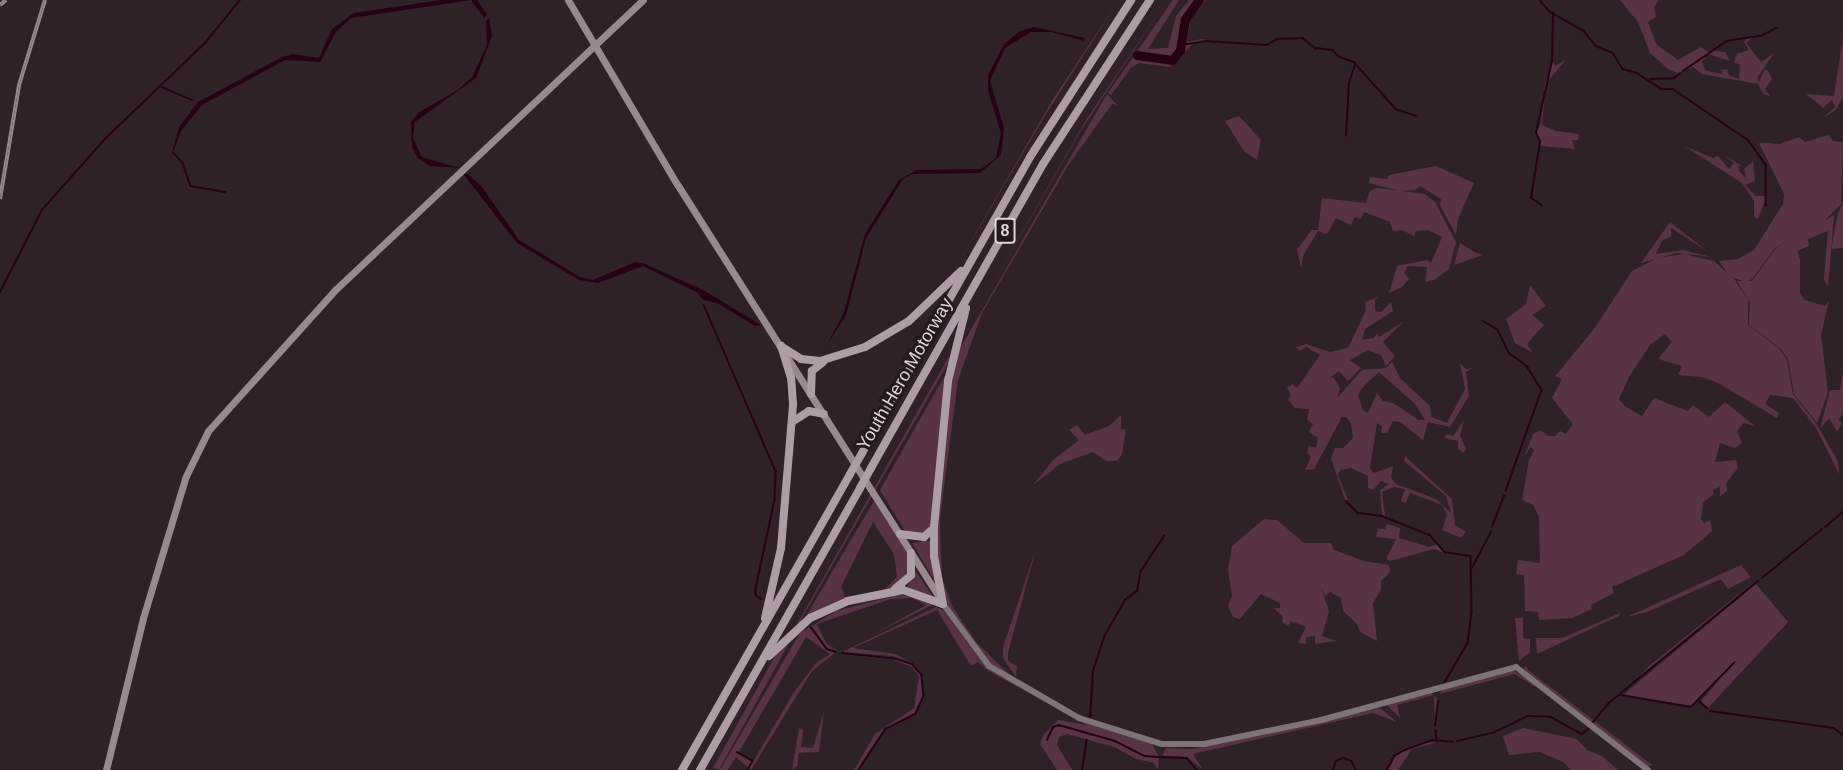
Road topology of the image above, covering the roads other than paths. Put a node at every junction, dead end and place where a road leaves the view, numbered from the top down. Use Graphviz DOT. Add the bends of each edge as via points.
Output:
graph roads {
  1 [pos="568,0"];
  2 [pos="643,0"];
  3 [pos="1131,0"];
  4 [pos="1150,0"];
  5 [pos="596,46"];
  6 [pos="974,254"];
  7 [pos="974,286"];
  8 [pos="781,346"];
  9 [pos="829,360"];
  10 [pos="810,394"];
  11 [pos="824,414"];
  12 [pos="792,422"];
  13 [pos="934,527"];
  14 [pos="900,534"];
  15 [pos="911,553"];
  16 [pos="893,590"];
  17 [pos="943,604"];
  18 [pos="755,642"];
  19 [pos="757,670"];
  20 [pos="106,770"];
  21 [pos="682,770"];
  22 [pos="700,770"];
  23 [pos="1648,770"];
  1 -- 5 [label="main road"];
  2 -- 5 [label="main road"];
  3 -- 6 [label="highway, Youth Hero Motorway / 8" via="1055,115"];
  4 -- 7 [label="highway, Youth Hero Motorway / 8" via="1063,131"];
  5 -- 8 [label="main road" via="677,184"];
  5 -- 20 [label="main road" via="314,312 205,437 186,476 143,618"];
  6 -- 9 [label="highway" via="938,296 896,330"];
  6 -- 18 [label="highway, Youth Hero Motorway / 8, bridge"];
  7 -- 13 [label="highway" via="951,360"];
  7 -- 19 [label="highway, Youth Hero Motorway / 8, bridge"];
  8 -- 9 [label="highway" via="801,358"];
  8 -- 10 [label="main road"];
  8 -- 12 [label="highway" via="791,378"];
  9 -- 10 [label="highway" via="812,371"];
  10 -- 11 [label="main road"];
  11 -- 12 [label="highway" via="802,413"];
  11 -- 14 [label="main road"];
  12 -- 18 [label="highway" via="778,562"];
  13 -- 14 [label="highway" via="924,537"];
  13 -- 17 [label="highway" via="935,564"];
  14 -- 15 [label="main road"];
  15 -- 16 [label="highway" via="911,575"];
  15 -- 17 [label="main road"];
  16 -- 17 [label="highway" via="913,591"];
  16 -- 19 [label="highway" via="822,611 792,633"];
  17 -- 23 [label="main road" via="988,666 1079,718 1162,744 1204,744 1321,720 1516,668"];
  18 -- 21 [label="highway, Youth Hero Motorway / 8"];
  19 -- 22 [label="highway, Youth Hero Motorway / 8"];
}
